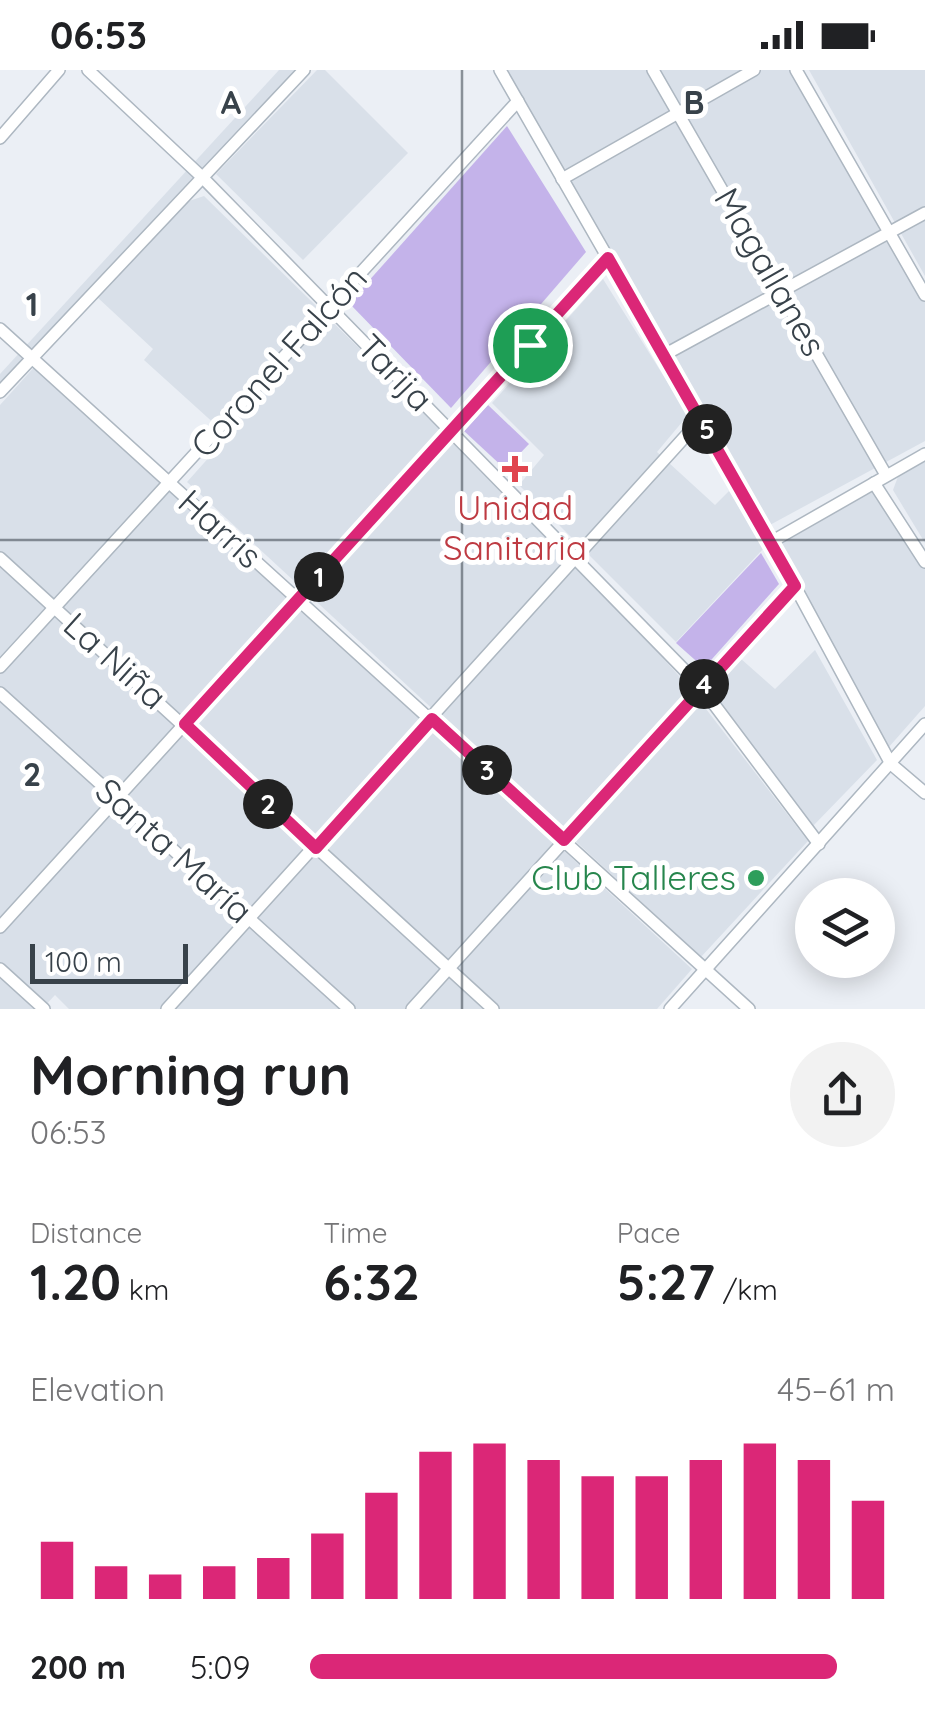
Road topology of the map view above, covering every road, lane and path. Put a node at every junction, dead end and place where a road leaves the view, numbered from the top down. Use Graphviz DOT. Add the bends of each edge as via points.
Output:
graph roads {
  1 [pos="60,70"];
  2 [pos="88,70"];
  3 [pos="304,70"];
  4 [pos="500,70"];
  5 [pos="653,70"];
  6 [pos="754,70"];
  7 [pos="796,70"];
  8 [pos="518,102"];
  9 [pos="677,113"];
  10 [pos="0,138"];
  11 [pos="202,177"];
  12 [pos="562,179"];
  13 [pos="925,212"];
  14 [pos="889,232"];
  15 [pos="608,258"];
  16 [pos="782,291"];
  17 [pos="925,295"];
  18 [pos="329,306"];
  19 [pos="0,330"];
  20 [pos="664,355"];
  21 [pos="31,357"];
  22 [pos="0,392"];
  23 [pos="701,419"];
  24 [pos="452,432"];
  25 [pos="925,454"];
  26 [pos="886,475"];
  27 [pos="874,482"];
  28 [pos="169,483"];
  29 [pos="772,542"];
  30 [pos="0,558"];
  31 [pos="575,558"];
  32 [pos="925,562"];
  33 [pos="795,586"];
  34 [pos="298,600"];
  35 [pos="55,607"];
  36 [pos="0,667"];
  37 [pos="701,688"];
  38 [pos="0,693"];
  39 [pos="432,719"];
  40 [pos="185,724"];
  41 [pos="925,724"];
  42 [pos="891,764"];
  43 [pos="925,793"];
  44 [pos="115,800"];
  45 [pos="564,840"];
  46 [pos="820,844"];
  47 [pos="316,848"];
  48 [pos="250,919"];
  49 [pos="0,927"];
  50 [pos="449,968"];
  51 [pos="0,969"];
  52 [pos="706,970"];
  53 [pos="44,1009"];
  54 [pos="167,1009"];
  55 [pos="349,1009"];
  56 [pos="412,1009"];
  57 [pos="493,1009"];
  58 [pos="670,1009"];
  59 [pos="749,1009"];
  1 -- 10 [label="street"];
  2 -- 11 [label="street, Tarija"];
  3 -- 11 [label="street"];
  4 -- 8 [label="street"];
  5 -- 9 [label="street, Magallanes"];
  6 -- 9 [label="street"];
  7 -- 14 [label="street"];
  8 -- 12 [label="street"];
  8 -- 18 [label="street, Coronel Falcón"];
  9 -- 12 [label="street"];
  9 -- 16 [label="street, Magallanes"];
  11 -- 18 [label="street, Tarija"];
  11 -- 21 [label="street"];
  12 -- 15 [label="street"];
  13 -- 14 [label="street"];
  14 -- 16 [label="street"];
  14 -- 17 [label="street"];
  15 -- 20 [label="street"];
  15 -- 24 [label="street"];
  16 -- 20 [label="street"];
  16 -- 26 [label="street, Magallanes"];
  18 -- 24 [label="street, Tarija"];
  18 -- 28 [label="street, Coronel Falcón"];
  19 -- 21 [label="street, Harris"];
  20 -- 23 [label="street"];
  21 -- 22 [label="street"];
  21 -- 28 [label="street, Harris"];
  23 -- 29 [label="street"];
  23 -- 31 [label="street"];
  24 -- 31 [label="street, Tarija"];
  24 -- 34 [label="street"];
  25 -- 26 [label="street"];
  26 -- 27 [label="street"];
  27 -- 29 [label="street"];
  27 -- 32 [label="street"];
  28 -- 34 [label="street, Harris"];
  28 -- 35 [label="street, Coronel Falcón"];
  29 -- 33 [label="street"];
  30 -- 35 [label="street, La Niña"];
  31 -- 37 [label="street, Tarija"];
  31 -- 39 [label="street"];
  33 -- 37 [label="street"];
  33 -- 42 [label="street"];
  34 -- 39 [label="street, Harris"];
  34 -- 40 [label="street"];
  35 -- 36 [label="street, Coronel Falcón"];
  35 -- 40 [label="street, La Niña"];
  37 -- 45 [label="street"];
  37 -- 46 [label="street, Tarija"];
  38 -- 44 [label="street, Santa María"];
  39 -- 45 [label="street, Harris"];
  39 -- 47 [label="street"];
  40 -- 44 [label="street"];
  40 -- 47 [label="street, La Niña"];
  41 -- 42 [label="street"];
  42 -- 43 [label="street"];
  42 -- 46 [label="street"];
  44 -- 48 [label="street, Santa María"];
  44 -- 49 [label="street"];
  45 -- 50 [label="street"];
  45 -- 52 [label="street, Harris"];
  46 -- 52 [label="street"];
  47 -- 48 [label="street"];
  47 -- 50 [label="street, La Niña"];
  48 -- 54 [label="street"];
  48 -- 55 [label="street, Santa María"];
  50 -- 56 [label="street"];
  50 -- 57 [label="street, La Niña"];
  51 -- 53 [label="street"];
  52 -- 58 [label="street"];
  52 -- 59 [label="street, Harris"];
}
